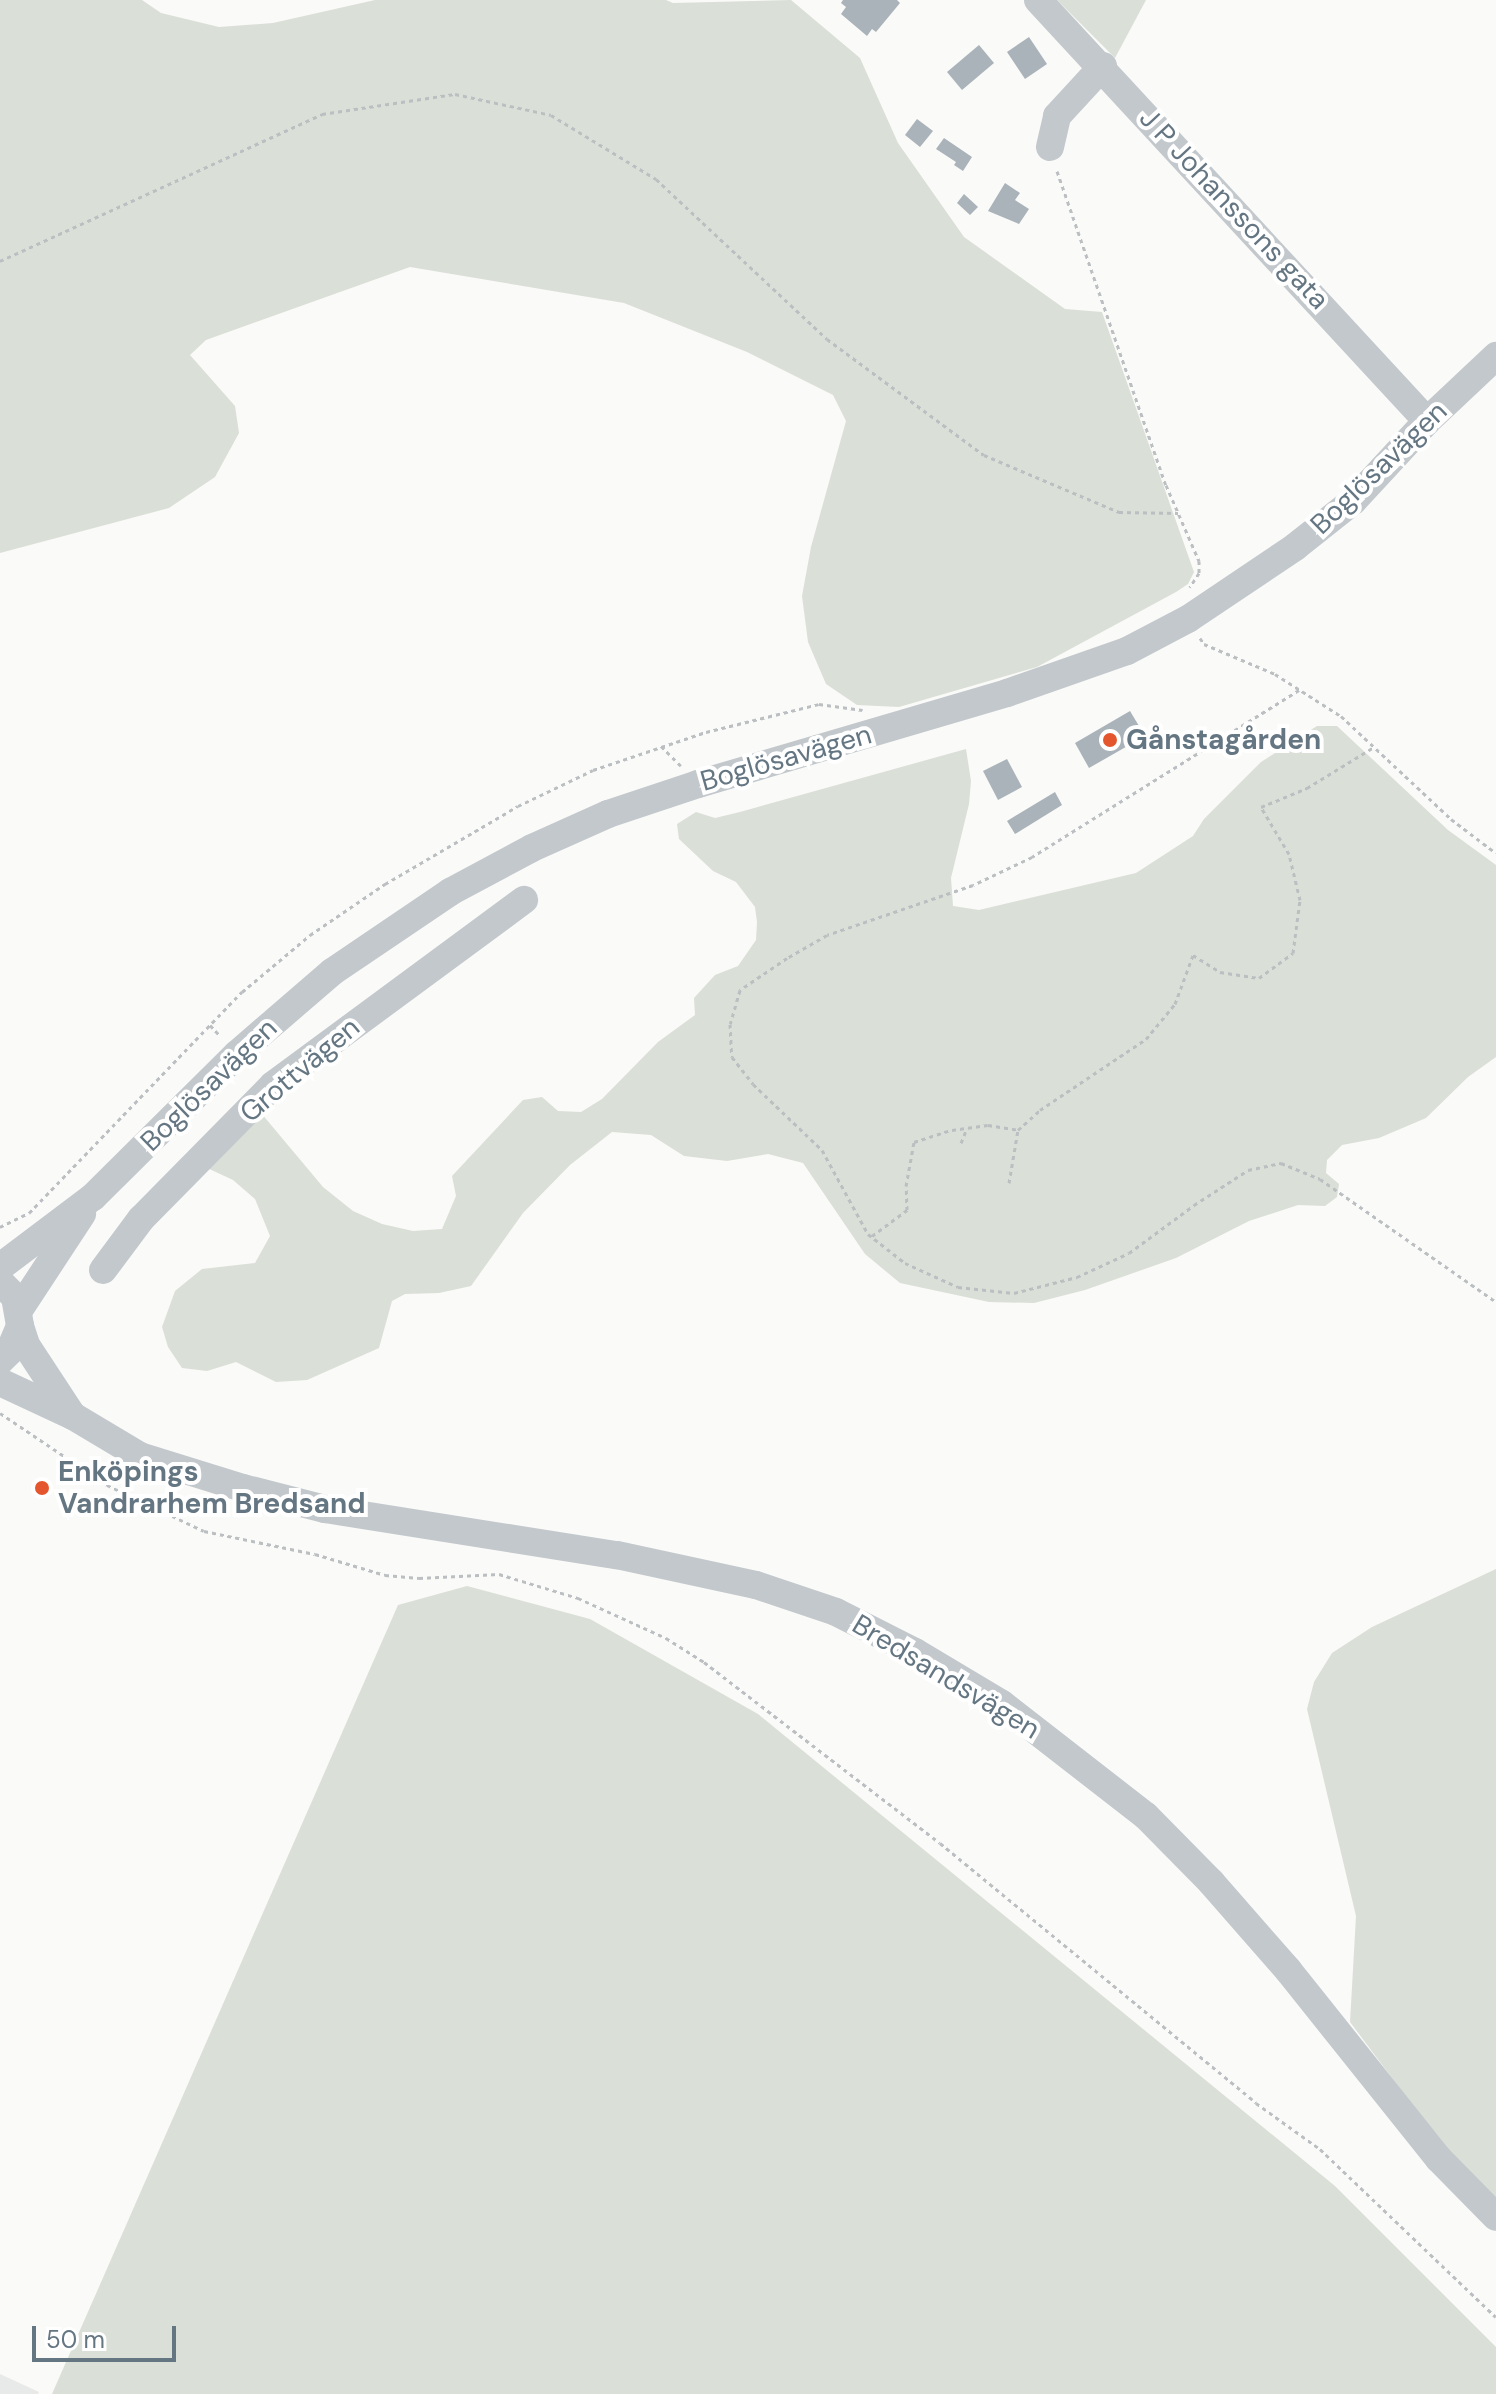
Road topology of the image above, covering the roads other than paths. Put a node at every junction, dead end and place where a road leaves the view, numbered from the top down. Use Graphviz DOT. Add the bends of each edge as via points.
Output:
graph roads {
  1 [pos="1038,0"];
  2 [pos="1103,66"];
  3 [pos="1050,147"];
  4 [pos="1496,356"];
  5 [pos="1427,421"];
  6 [pos="524,900"];
  7 [pos="237,1054"];
  8 [pos="273,1085"];
  9 [pos="93,1197"];
  10 [pos="0,1267"];
  11 [pos="103,1270"];
  12 [pos="0,1282"];
  13 [pos="20,1318"];
  14 [pos="0,1361"];
  15 [pos="0,1382"];
  16 [pos="73,1416"];
  17 [pos="1496,2217"];
  1 -- 2 [label="street, J P Johanssons gata"];
  2 -- 3 [label="street" via="1057,116"];
  2 -- 5 [label="street, J P Johanssons gata"];
  4 -- 5 [label="street, Boglösavägen"];
  5 -- 7 [label="street, Boglösavägen" via="1353,501 1295,547 1183,607 1127,651 1022,688 698,784 608,814 532,848 388,931"];
  6 -- 8 [label="street, Grottvägen"];
  7 -- 8 [label="street"];
  7 -- 9 [label="street, Boglösavägen"];
  8 -- 11 [label="street, Grottvägen" via="141,1219"];
  9 -- 10 [label="street, Boglösavägen"];
  9 -- 13 [label="street, Boglösavägen"];
  12 -- 13 [label="street" via="15,1297"];
  13 -- 14 [label="street, Boglösavägen" via="9,1352"];
  13 -- 16 [label="street" via="26,1345"];
  15 -- 16 [label="street, Bredsandsvägen"];
  16 -- 17 [label="street, Bredsandsvägen" via="140,1456 243,1488 325,1509 617,1555 742,1581 836,1612 915,1652 1002,1704 1146,1816 1211,1882 1439,2159"];
}
